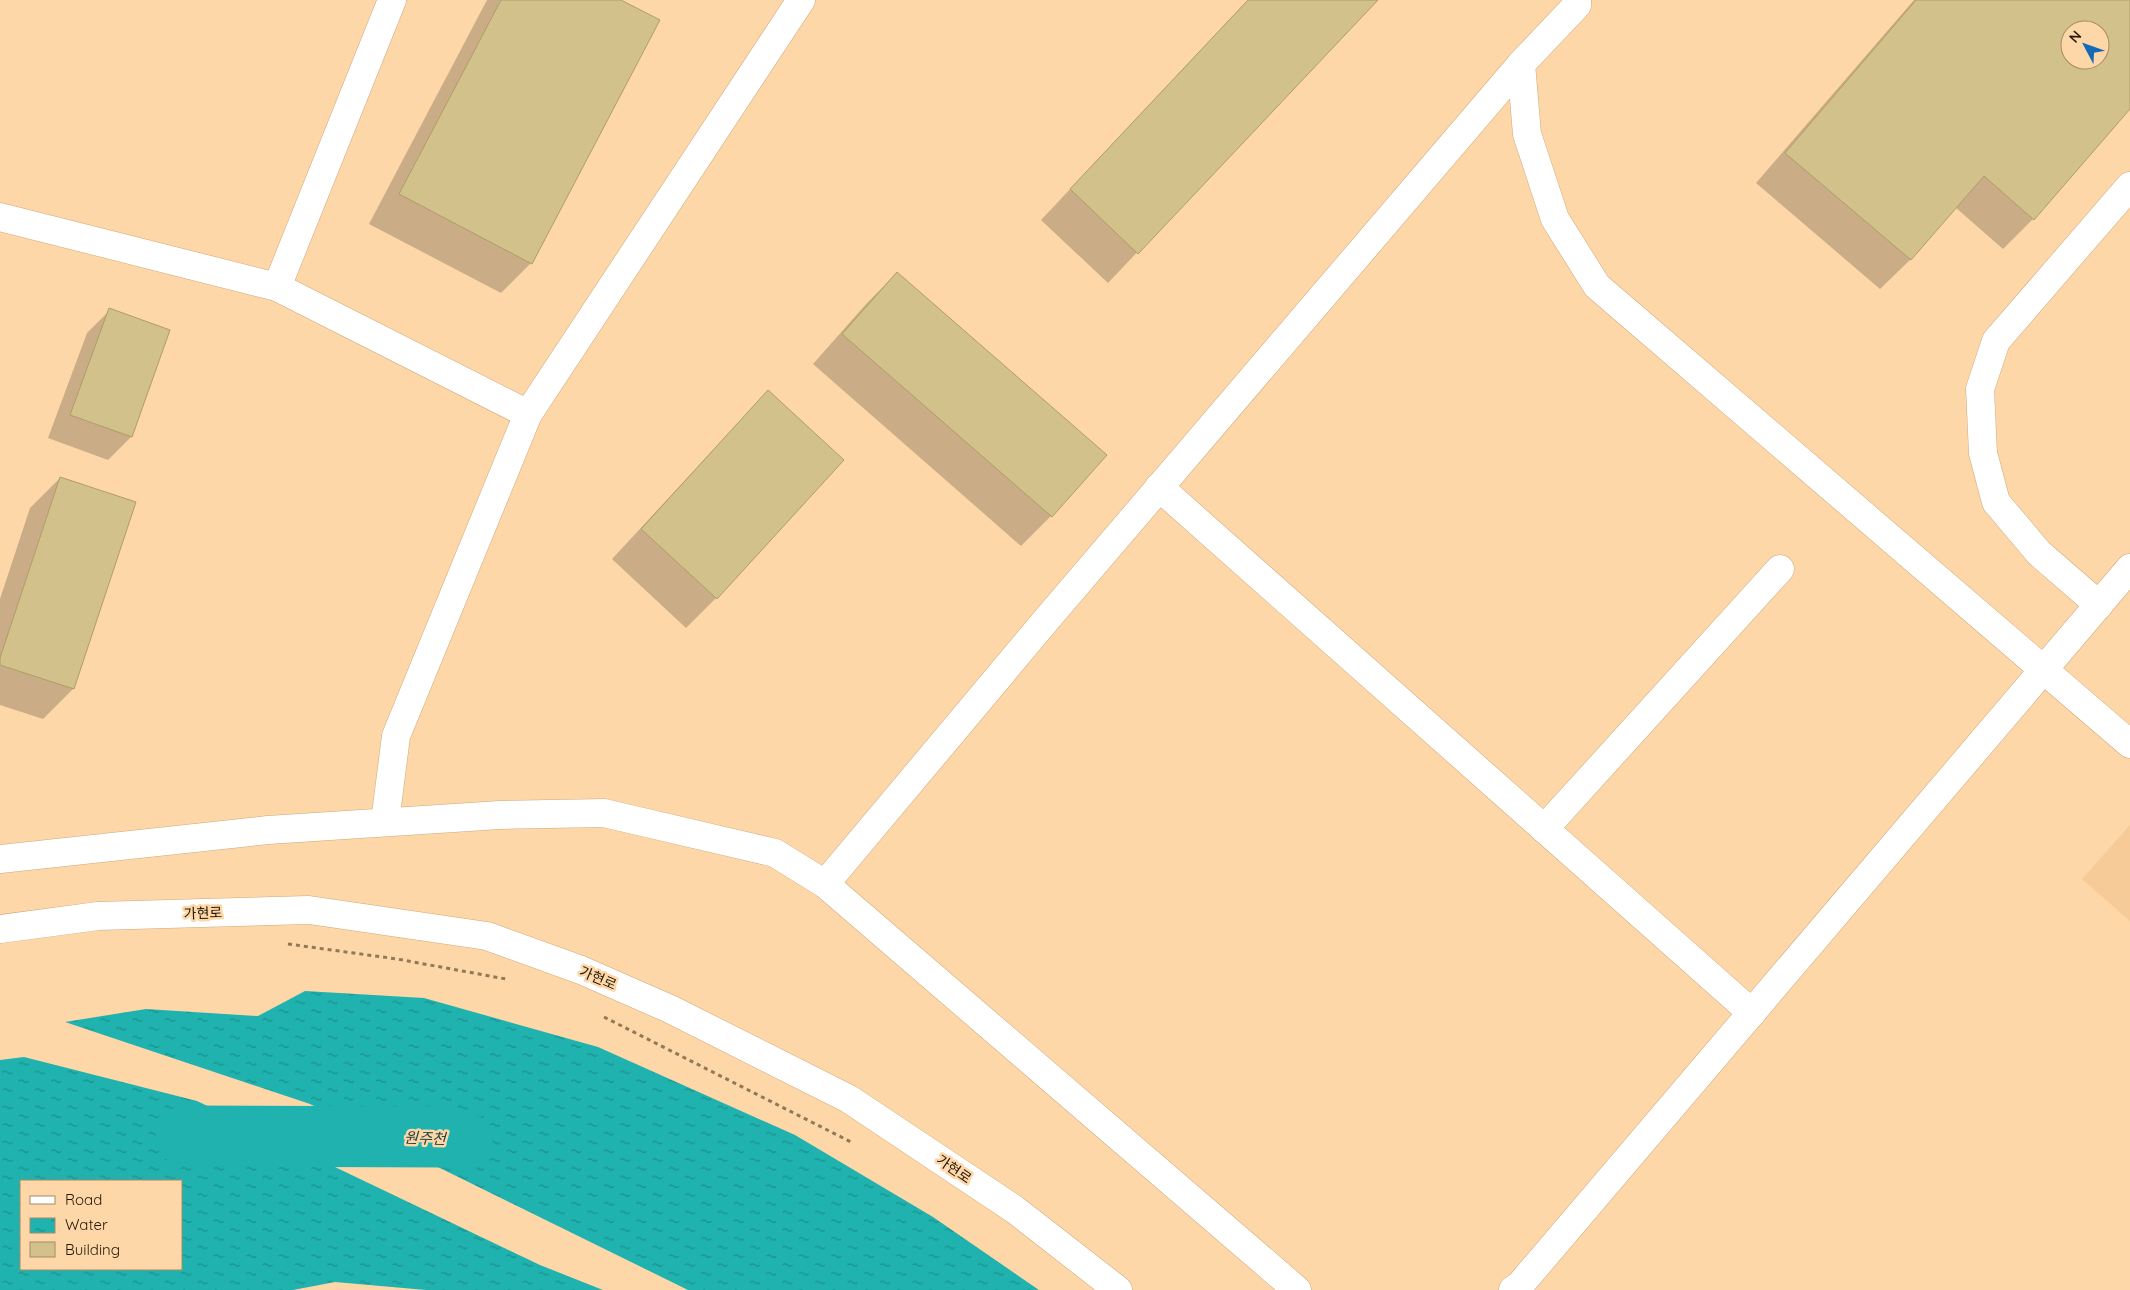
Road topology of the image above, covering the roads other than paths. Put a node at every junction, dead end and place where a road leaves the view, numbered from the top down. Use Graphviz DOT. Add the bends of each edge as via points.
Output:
graph roads {
  1 [pos="392,0"];
  2 [pos="801,0"];
  3 [pos="1577,0"];
  4 [pos="1521,64"];
  5 [pos="2130,186"];
  6 [pos="0,217"];
  7 [pos="277,287"];
  8 [pos="528,414"];
  9 [pos="1159,488"];
  10 [pos="2130,568"];
  11 [pos="1780,569"];
  12 [pos="2099,605"];
  13 [pos="2044,670"];
  14 [pos="2130,744"];
  15 [pos="385,822"];
  16 [pos="1544,829"];
  17 [pos="0,859"];
  18 [pos="825,884"];
  19 [pos="0,929"];
  20 [pos="1752,1013"];
  21 [pos="1519,1288"];
  22 [pos="1118,1290"];
  23 [pos="1297,1290"];
  1 -- 7 [label="street"];
  2 -- 8 [label="street"];
  3 -- 4 [label="street" via="1577,5"];
  4 -- 9 [label="street"];
  4 -- 13 [label="street" via="1527,134 1554,219 1597,286"];
  5 -- 12 [label="street" via="1996,341 1980,389 1983,453 1996,502 2039,553"];
  6 -- 7 [label="street"];
  7 -- 8 [label="street"];
  8 -- 15 [label="street" via="396,736"];
  9 -- 16 [label="street"];
  9 -- 18 [label="street"];
  10 -- 12 [label="street"];
  11 -- 16 [label="street"];
  12 -- 13 [label="street"];
  13 -- 14 [label="street"];
  13 -- 20 [label="street"];
  15 -- 17 [label="street" via="268,830"];
  15 -- 18 [label="street" via="604,813 776,853"];
  16 -- 20 [label="street"];
  18 -- 23 [label="street"];
  19 -- 22 [label="street, 가현로" via="98,916 309,910 487,936 580,970 670,1009 849,1099 1014,1209"];
  20 -- 21 [label="street"];
}
